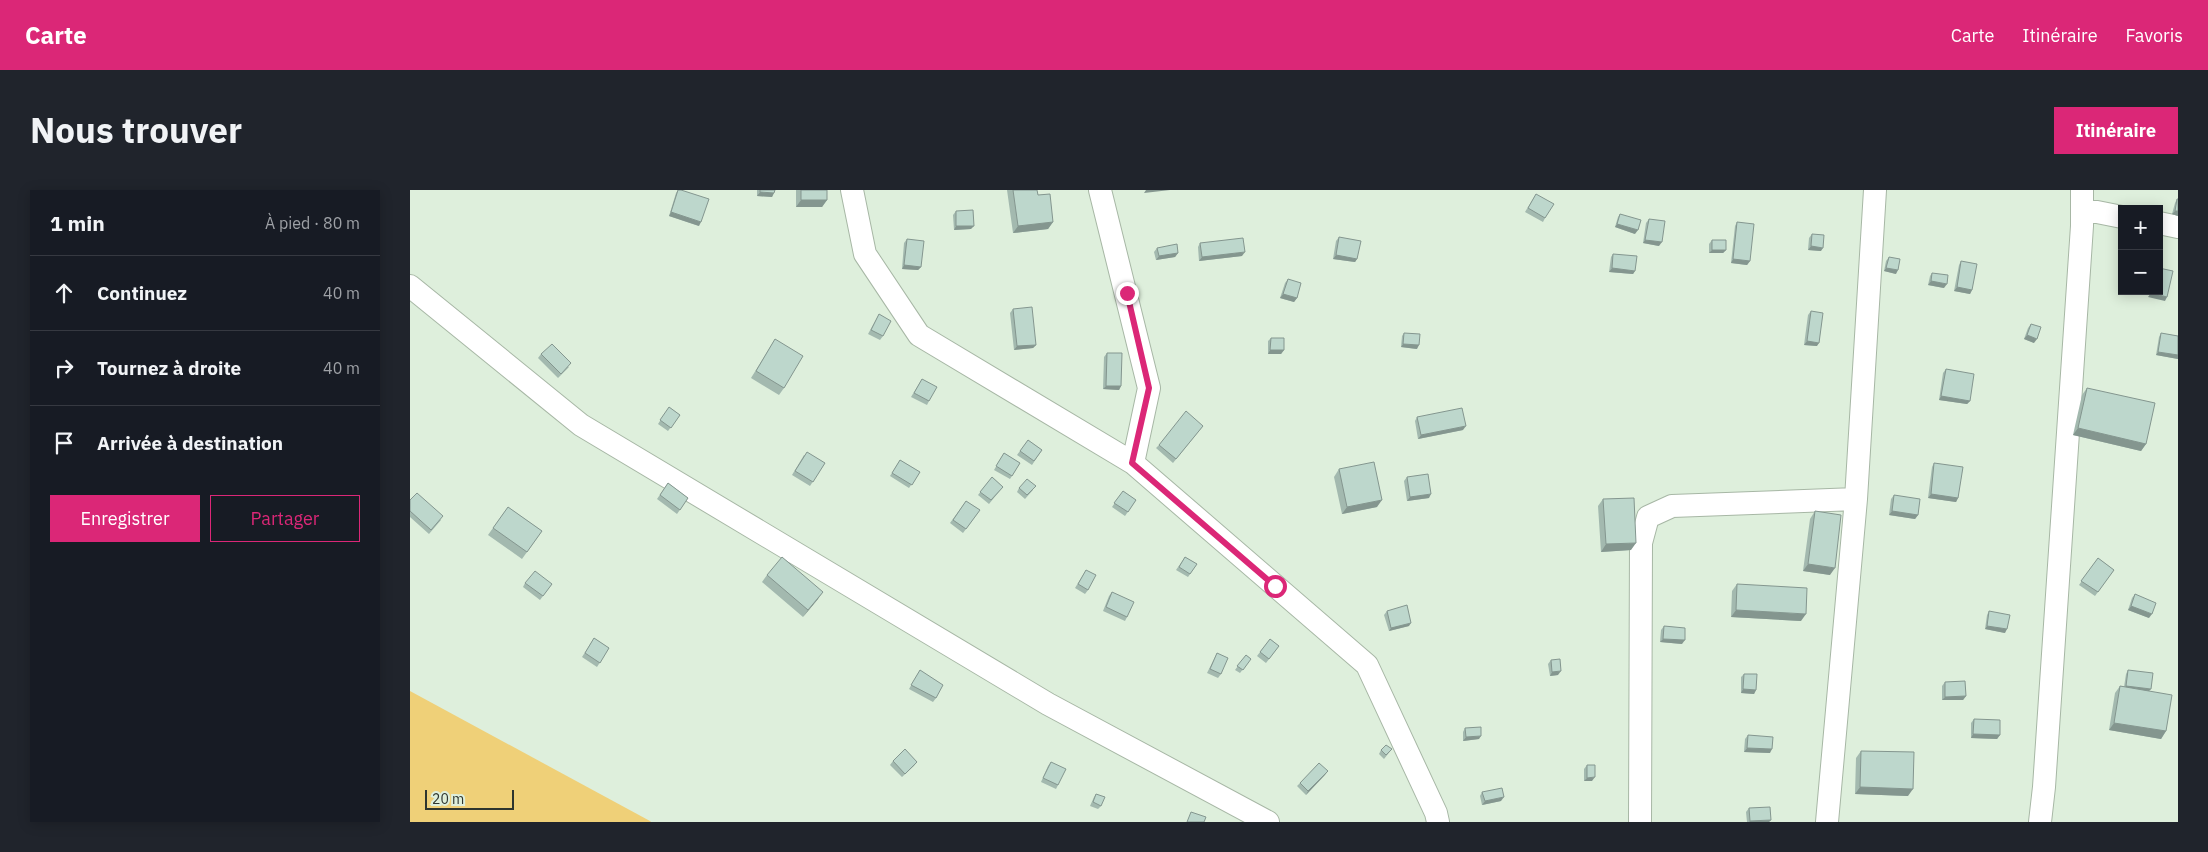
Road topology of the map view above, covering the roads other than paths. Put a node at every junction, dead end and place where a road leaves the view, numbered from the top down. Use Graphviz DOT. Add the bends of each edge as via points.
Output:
graph roads {
  1 [pos="852,190"];
  2 [pos="1100,190"];
  3 [pos="1876,190"];
  4 [pos="2082,200"];
  5 [pos="2118,214"];
  6 [pos="2163,224"];
  7 [pos="2178,227"];
  8 [pos="410,286"];
  9 [pos="1132,463"];
  10 [pos="1856,499"];
  11 [pos="1268,822"];
  12 [pos="1438,822"];
  13 [pos="1640,822"];
  14 [pos="1827,822"];
  15 [pos="2040,822"];
  1 -- 9 [label="street" via="865,254 919,334"];
  2 -- 9 [label="street" via="1149,388"];
  3 -- 10 [label="street"];
  4 -- 5 [label="street"];
  4 -- 15 [label="street"];
  6 -- 7 [label="street"];
  8 -- 11 [label="street" via="581,425 1048,704"];
  9 -- 12 [label="street" via="1367,665"];
  10 -- 13 [label="street" via="1672,506 1648,516 1641,543"];
  10 -- 14 [label="street"];
}
